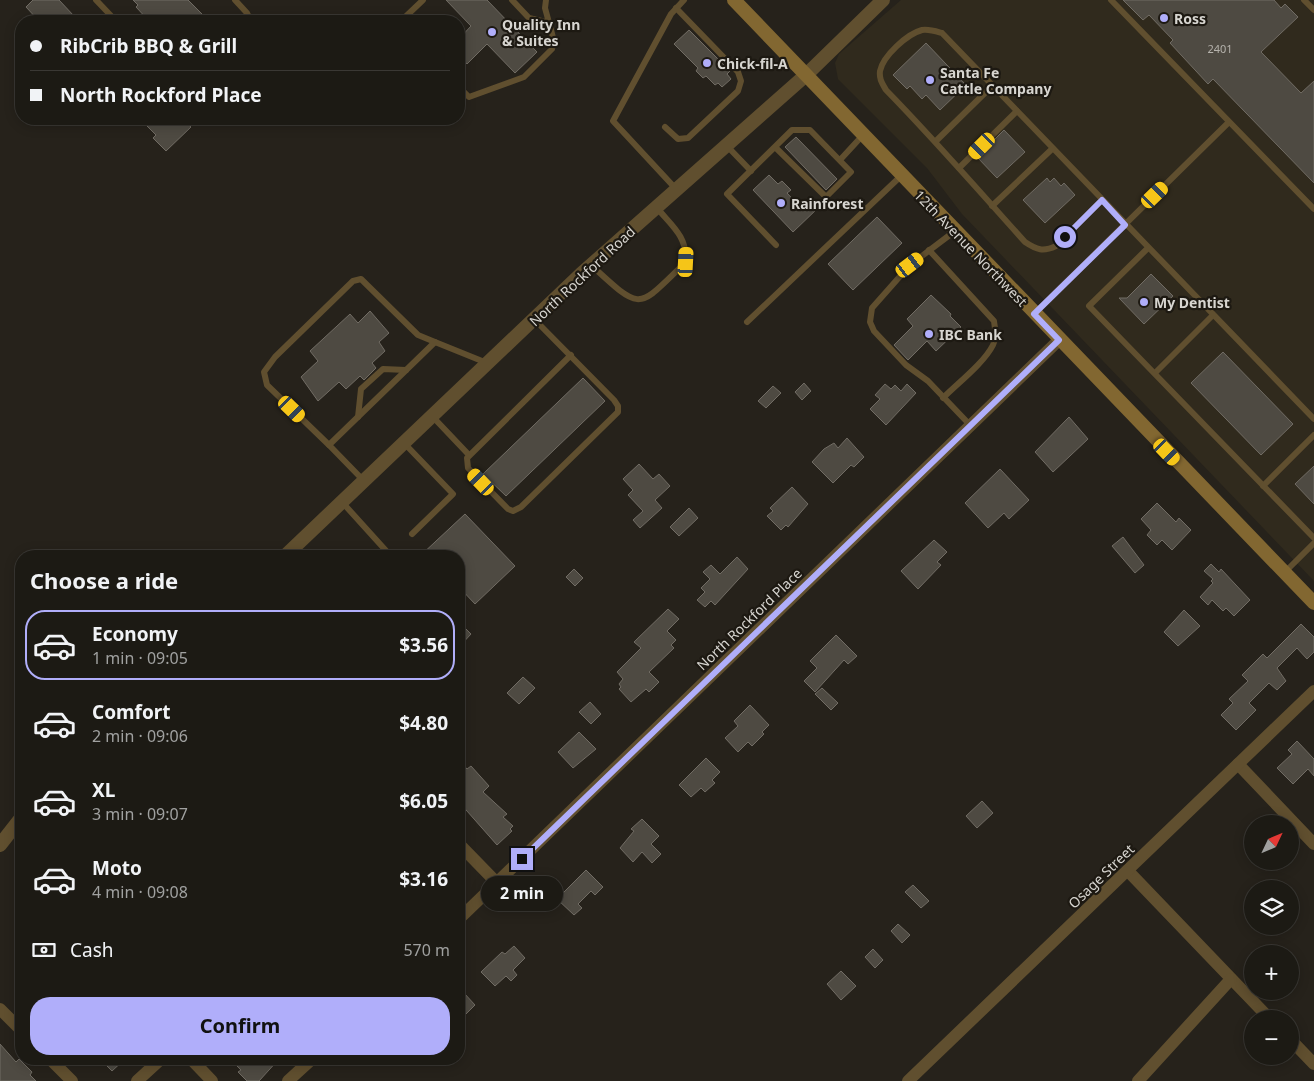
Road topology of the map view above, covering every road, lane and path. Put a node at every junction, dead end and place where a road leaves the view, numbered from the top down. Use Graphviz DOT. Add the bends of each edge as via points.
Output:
graph roads {
  1 [pos="96,0"];
  2 [pos="234,0"];
  3 [pos="423,0"];
  4 [pos="512,0"];
  5 [pos="546,0"];
  6 [pos="684,0"];
  7 [pos="734,0"];
  8 [pos="883,0"];
  9 [pos="1111,0"];
  10 [pos="1304,0"];
  11 [pos="676,8"];
  12 [pos="1314,10"];
  13 [pos="110,15"];
  14 [pos="248,15"];
  15 [pos="407,15"];
  16 [pos="550,23"];
  17 [pos="806,75"];
  18 [pos="992,86"];
  19 [pos="465,93"];
  20 [pos="1016,112"];
  21 [pos="1229,122"];
  22 [pos="666,127"];
  23 [pos="864,135"];
  24 [pos="936,142"];
  25 [pos="727,146"];
  26 [pos="775,147"];
  27 [pos="1052,149"];
  28 [pos="840,160"];
  29 [pos="959,168"];
  30 [pos="751,171"];
  31 [pos="902,175"];
  32 [pos="677,190"];
  33 [pos="1102,200"];
  34 [pos="992,206"];
  35 [pos="657,208"];
  36 [pos="1314,209"];
  37 [pos="1125,225"];
  38 [pos="955,231"];
  39 [pos="776,245"];
  40 [pos="1148,248"];
  41 [pos="929,250"];
  42 [pos="591,265"];
  43 [pos="1034,314"];
  44 [pos="1213,315"];
  45 [pos="534,319"];
  46 [pos="747,322"];
  47 [pos="1059,340"];
  48 [pos="435,342"];
  49 [pos="570,356"];
  50 [pos="488,363"];
  51 [pos="406,370"];
  52 [pos="1155,373"];
  53 [pos="943,398"];
  54 [pos="432,416"];
  55 [pos="358,417"];
  56 [pos="1314,419"];
  57 [pos="971,426"];
  58 [pos="1314,435"];
  59 [pos="404,443"];
  60 [pos="329,445"];
  61 [pos="469,455"];
  62 [pos="364,481"];
  63 [pos="1263,486"];
  64 [pos="342,502"];
  65 [pos="412,534"];
  66 [pos="1314,538"];
  67 [pos="1314,542"];
  68 [pos="291,550"];
  69 [pos="385,550"];
  70 [pos="1284,573"];
  71 [pos="1314,602"];
  72 [pos="1314,690"];
  73 [pos="1238,764"];
  74 [pos="15,826"];
  75 [pos="1314,844"];
  76 [pos="0,845"];
  77 [pos="465,850"];
  78 [pos="1128,872"];
  79 [pos="497,883"];
  80 [pos="465,913"];
  81 [pos="1231,979"];
  82 [pos="0,1009"];
  83 [pos="1261,1010"];
  84 [pos="15,1024"];
  85 [pos="1299,1048"];
  86 [pos="1314,1064"];
  87 [pos="56,1065"];
  88 [pos="154,1065"];
  89 [pos="196,1065"];
  90 [pos="305,1065"];
  91 [pos="72,1081"];
  92 [pos="137,1081"];
  93 [pos="212,1081"];
  94 [pos="288,1081"];
  95 [pos="908,1081"];
  96 [pos="1138,1081"];
  1 -- 13 [label="lane"];
  2 -- 14 [label="lane"];
  3 -- 15 [label="lane"];
  4 -- 16 [label="lane" via="529,18"];
  5 -- 16 [label="lane"];
  6 -- 11 [label="lane"];
  7 -- 17 [label="main road, 12th Avenue Northwest"];
  8 -- 17 [label="street, North Rockford Road"];
  9 -- 21 [label="lane"];
  10 -- 12 [label="lane"];
  11 -- 22 [label="lane" via="738,72 741,81 738,91 688,138 678,139"];
  11 -- 32 [label="lane" via="613,121"];
  16 -- 19 [label="lane" via="554,41 552,49 524,77 469,97"];
  17 -- 23 [label="main road, 12th Avenue Northwest"];
  17 -- 25 [label="street, North Rockford Road"];
  18 -- 20 [label="lane"];
  18 -- 24 [label="lane"];
  18 -- 24 [label="lane" via="942,33 920,30 898,46 880,69 880,80"];
  20 -- 27 [label="lane"];
  20 -- 29 [label="lane"];
  21 -- 36 [label="lane"];
  21 -- 37 [label="lane"];
  23 -- 28 [label="lane"];
  23 -- 31 [label="main road, 12th Avenue Northwest"];
  24 -- 29 [label="lane"];
  25 -- 30 [label="lane"];
  25 -- 32 [label="street, North Rockford Road"];
  26 -- 28 [label="lane" via="792,130 810,130"];
  26 -- 28 [label="lane" via="826,197 851,172"];
  26 -- 30 [label="lane"];
  27 -- 33 [label="lane"];
  27 -- 34 [label="lane"];
  29 -- 34 [label="lane"];
  30 -- 39 [label="lane" via="726,194"];
  31 -- 38 [label="main road, 12th Avenue Northwest"];
  31 -- 46 [label="lane"];
  32 -- 35 [label="street, North Rockford Road"];
  33 -- 34 [label="lane" via="1056,246 1047,250 1037,250 1025,242"];
  33 -- 37 [label="lane"];
  35 -- 42 [label="street, North Rockford Road"];
  35 -- 42 [label="lane" via="681,236 686,248 686,262 648,298 636,300 625,296"];
  37 -- 40 [label="lane"];
  37 -- 43 [label="lane"];
  38 -- 41 [label="lane"];
  38 -- 43 [label="main road, 12th Avenue Northwest"];
  40 -- 44 [label="lane"];
  40 -- 52 [label="lane" via="1089,306"];
  41 -- 53 [label="lane" via="994,321 996,334 994,344"];
  41 -- 53 [label="lane" via="910,265 872,308 870,322 874,331 906,365 928,381"];
  42 -- 45 [label="street, North Rockford Road"];
  43 -- 47 [label="main road, 12th Avenue Northwest"];
  44 -- 52 [label="lane"];
  44 -- 56 [label="lane"];
  45 -- 49 [label="lane"];
  45 -- 50 [label="street, North Rockford Road"];
  47 -- 57 [label="street, North Rockford Place"];
  47 -- 70 [label="main road, 12th Avenue Northwest"];
  48 -- 50 [label="lane"];
  48 -- 51 [label="lane"];
  48 -- 60 [label="lane" via="418,335 361,279 353,281 289,343 264,372 267,385"];
  49 -- 61 [label="lane"];
  49 -- 61 [label="lane" via="614,400 618,406 616,417 518,510 508,509 468,468"];
  50 -- 54 [label="street, North Rockford Road"];
  51 -- 55 [label="lane"];
  51 -- 55 [label="lane" via="383,369 361,389"];
  52 -- 63 [label="lane"];
  53 -- 57 [label="lane"];
  54 -- 59 [label="street, North Rockford Road"];
  54 -- 61 [label="lane"];
  55 -- 60 [label="lane"];
  57 -- 79 [label="street, North Rockford Place"];
  58 -- 63 [label="lane"];
  59 -- 62 [label="street, North Rockford Road"];
  59 -- 65 [label="lane" via="453,494"];
  60 -- 62 [label="lane"];
  62 -- 64 [label="street, North Rockford Road"];
  63 -- 66 [label="lane"];
  64 -- 68 [label="street, North Rockford Road"];
  64 -- 69 [label="lane"];
  67 -- 70 [label="lane"];
  70 -- 71 [label="main road, 12th Avenue Northwest"];
  72 -- 73 [label="street, Osage Street"];
  73 -- 75 [label="street"];
  73 -- 78 [label="street, Osage Street"];
  74 -- 76 [label="street"];
  77 -- 79 [label="street"];
  78 -- 81 [label="street"];
  78 -- 95 [label="street, Osage Street"];
  79 -- 80 [label="street, North Rockford Place"];
  81 -- 83 [label="street"];
  81 -- 96 [label="street"];
  82 -- 84 [label="street"];
  85 -- 86 [label="street"];
  87 -- 91 [label="street"];
  88 -- 92 [label="street"];
  89 -- 93 [label="street"];
  90 -- 94 [label="street"];
}
